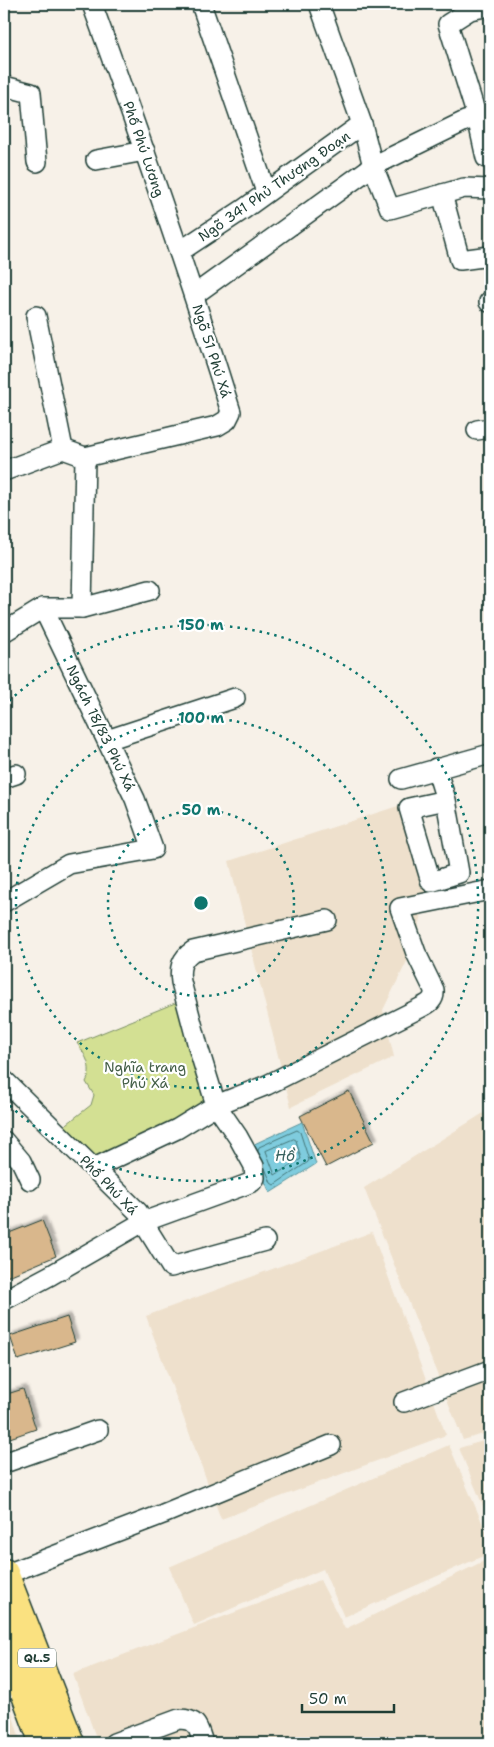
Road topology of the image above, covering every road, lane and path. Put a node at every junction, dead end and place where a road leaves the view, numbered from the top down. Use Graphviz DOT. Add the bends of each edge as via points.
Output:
graph roads {
  1 [pos="92,4"];
  2 [pos="201,4"];
  3 [pos="319,4"];
  4 [pos="490,6"];
  5 [pos="4,86"];
  6 [pos="484,115"];
  7 [pos="362,124"];
  8 [pos="146,151"];
  9 [pos="490,156"];
  10 [pos="96,160"];
  11 [pos="36,162"];
  12 [pos="373,166"];
  13 [pos="490,189"];
  14 [pos="266,192"];
  15 [pos="442,194"];
  16 [pos="179,252"];
  17 [pos="490,256"];
  18 [pos="194,295"];
  19 [pos="36,316"];
  20 [pos="63,448"];
  21 [pos="85,457"];
  22 [pos="4,471"];
  23 [pos="150,590"];
  24 [pos="43,608"];
  25 [pos="82,608"];
  26 [pos="4,632"];
  27 [pos="235,698"];
  28 [pos="107,740"];
  29 [pos="490,754"];
  30 [pos="436,768"];
  31 [pos="401,779"];
  32 [pos="446,800"];
  33 [pos="490,890"];
  34 [pos="4,902"];
  35 [pos="327,920"];
  36 [pos="4,1080"];
  37 [pos="216,1105"];
  38 [pos="4,1142"];
  39 [pos="94,1168"];
  40 [pos="30,1180"];
  41 [pos="143,1222"];
  42 [pos="265,1241"];
  43 [pos="4,1300"];
  44 [pos="490,1370"];
  45 [pos="404,1402"];
  46 [pos="98,1430"];
  47 [pos="330,1445"];
  48 [pos="4,1464"];
  49 [pos="4,1574"];
  50 [pos="4,1636"];
  51 [pos="13,1686"];
  52 [pos="44,1743"];
  53 [pos="70,1743"];
  54 [pos="114,1743"];
  55 [pos="204,1743"];
  1 -- 8 [label="street, Phố Phú Lương"];
  2 -- 14 [label="street"];
  3 -- 7 [label="street, Ngõ 341 Phủ Thượng Đoạn"];
  4 -- 6 [label="street" via="470,10 448,24"];
  5 -- 11 [label="street" via="31,93"];
  6 -- 9 [label="street" via="486,158"];
  6 -- 12 [label="street, Ngõ 51 Phú Xá"];
  7 -- 12 [label="street"];
  7 -- 14 [label="street, Ngõ 341 Phủ Thượng Đoạn"];
  8 -- 10 [label="street"];
  8 -- 16 [label="street, Phố Phú Lương"];
  12 -- 15 [label="street" via="390,209"];
  12 -- 18 [label="street, Ngõ 51 Phú Xá"];
  13 -- 15 [label="street" via="464,188"];
  14 -- 16 [label="street, Ngõ 341 Phủ Thượng Đoạn"];
  15 -- 17 [label="street" via="460,260"];
  16 -- 18 [label="street, Phố Phú Lương"];
  18 -- 21 [label="street, Ngõ 51 Phú Xá" via="231,412 227,420 217,426"];
  19 -- 20 [label="street"];
  20 -- 21 [label="street"];
  20 -- 22 [label="street"];
  21 -- 25 [label="street"];
  23 -- 25 [label="street"];
  24 -- 25 [label="street"];
  24 -- 26 [label="street"];
  24 -- 28 [label="street, Ngách 18/83 Phú Xá"];
  27 -- 28 [label="street"];
  28 -- 34 [label="street, Ngách 18/83 Phú Xá" via="135,799 153,849 68,864"];
  29 -- 30 [label="street"];
  30 -- 31 [label="street"];
  30 -- 32 [label="street"];
  33 -- 37 [label="street" via="400,908 434,990 432,1001 267,1085"];
  35 -- 37 [label="street" via="193,951 185,956 181,963 181,982"];
  36 -- 39 [label="street, Phố Phú Xá"];
  37 -- 39 [label="street" via="177,1128"];
  37 -- 41 [label="street" via="254,1166 255,1178 245,1185"];
  38 -- 40 [label="street" via="22,1161"];
  39 -- 41 [label="street, Phố Phú Xá" via="138,1212"];
  41 -- 42 [label="street" via="171,1267"];
  41 -- 43 [label="street, Phố Phú Xá"];
  44 -- 45 [label="street"];
  46 -- 48 [label="street"];
  47 -- 49 [label="street" via="163,1514"];
  49 -- 53 [label="highway, QL.5"];
  50 -- 51 [label="highway, QL.5"];
  51 -- 52 [label="highway, QL.5"];
  54 -- 55 [label="street" via="186,1719 197,1725"];
}
